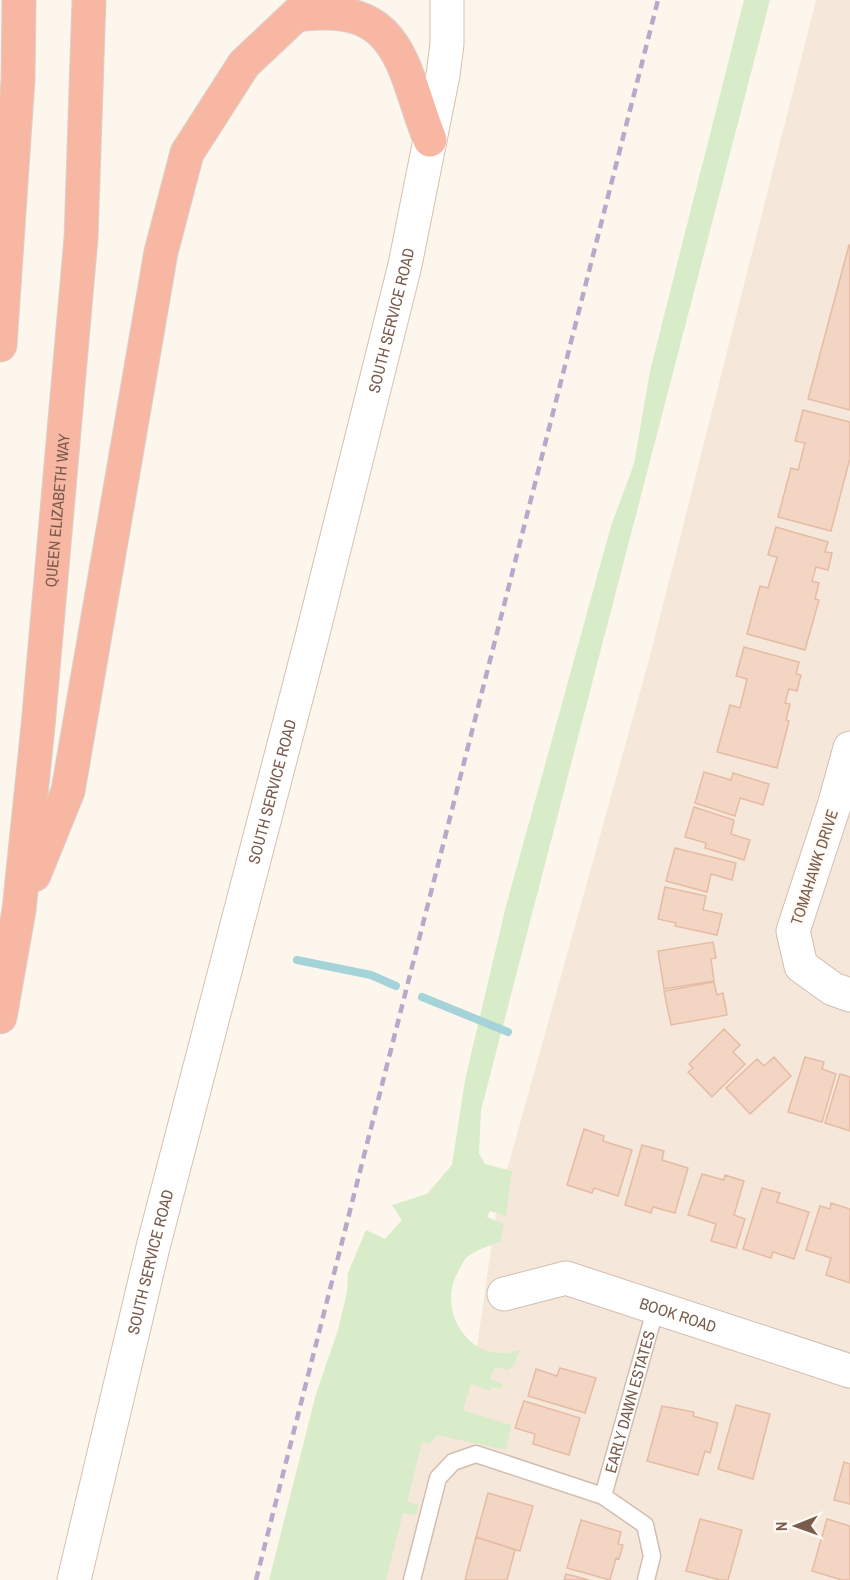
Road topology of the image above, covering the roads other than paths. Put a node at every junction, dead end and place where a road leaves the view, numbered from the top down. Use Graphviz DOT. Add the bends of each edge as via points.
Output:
graph roads {
  1 [pos="20,0"];
  2 [pos="89,0"];
  3 [pos="447,0"];
  4 [pos="308,7"];
  5 [pos="430,140"];
  6 [pos="0,345"];
  7 [pos="850,748"];
  8 [pos="19,910"];
  9 [pos="850,995"];
  10 [pos="0,1017"];
  11 [pos="504,1294"];
  12 [pos="656,1307"];
  13 [pos="850,1371"];
  14 [pos="603,1496"];
  15 [pos="74,1580"];
  16 [pos="412,1580"];
  17 [pos="646,1580"];
  1 -- 6 [label="highway"];
  2 -- 8 [label="highway, QUEEN ELIZABETH WAY" via="81,238"];
  3 -- 5 [label="street, SOUTH SERVICE ROAD" via="447,44"];
  4 -- 5 [label="highway" via="350,9 388,31 406,65"];
  4 -- 8 [label="highway" via="244,64 187,153 161,252 68,791"];
  5 -- 15 [label="street, SOUTH SERVICE ROAD" via="405,265 361,443 153,1247"];
  7 -- 9 [label="street, TOMAHAWK DRIVE" via="793,932 801,966 833,989"];
  8 -- 10 [label="highway, QUEEN ELIZABETH WAY"];
  11 -- 12 [label="street, BOOK ROAD" via="566,1278"];
  12 -- 13 [label="street, BOOK ROAD"];
  12 -- 14 [label="lane, EARLY DAWN ESTATES"];
  14 -- 16 [label="lane, EARLY DAWN ESTATES" via="476,1454 453,1462 438,1478"];
  14 -- 17 [label="lane, EARLY DAWN ESTATES" via="645,1525 652,1556"];
}
